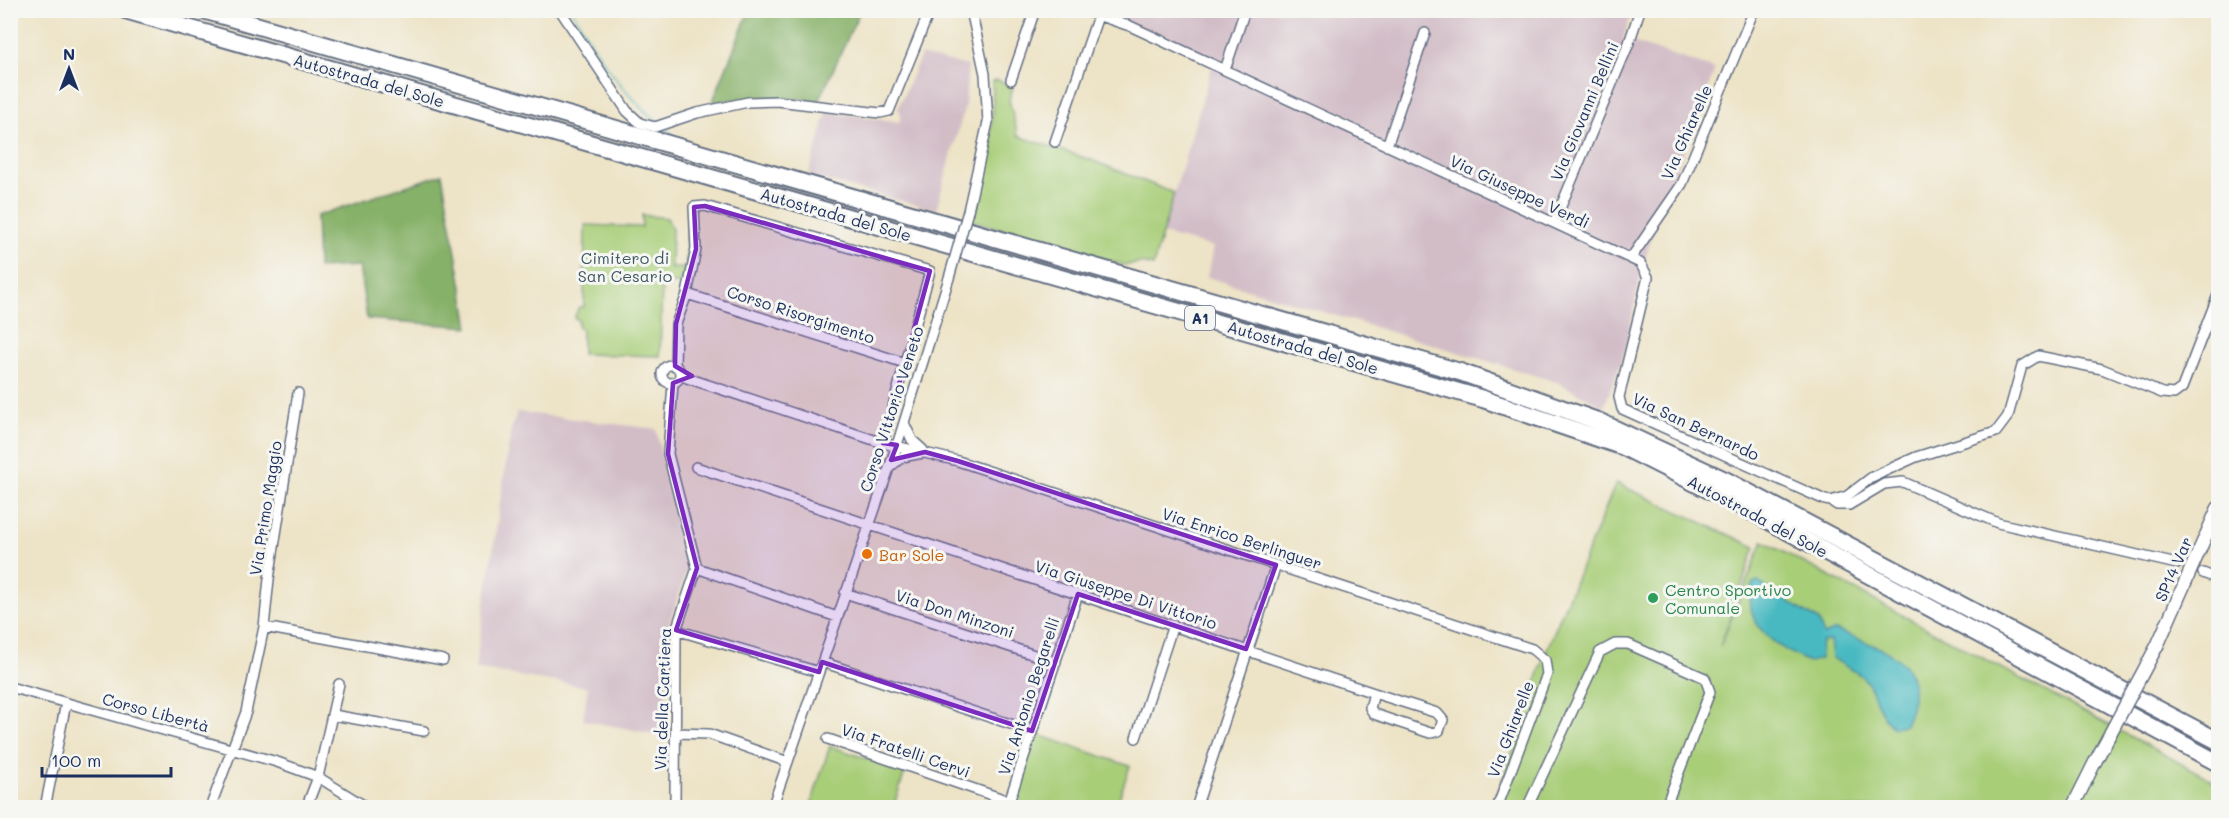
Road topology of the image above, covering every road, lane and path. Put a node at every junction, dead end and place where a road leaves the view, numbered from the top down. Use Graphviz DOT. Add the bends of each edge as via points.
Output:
graph roads {
  1 [pos="125,10"];
  2 [pos="202,10"];
  3 [pos="560,10"];
  4 [pos="930,10"];
  5 [pos="971,10"];
  6 [pos="1035,10"];
  7 [pos="1082,10"];
  8 [pos="1245,10"];
  9 [pos="1640,10"];
  10 [pos="1754,10"];
  11 [pos="1098,16"];
  12 [pos="1425,33"];
  13 [pos="1225,70"];
  14 [pos="1011,80"];
  15 [pos="1055,142"];
  16 [pos="1387,146"];
  17 [pos="1554,223"];
  18 [pos="1630,258"];
  19 [pos="1640,263"];
  20 [pos="687,294"];
  21 [pos="2218,295"];
  22 [pos="905,363"];
  23 [pos="677,369"];
  24 [pos="673,383"];
  25 [pos="298,393"];
  26 [pos="904,423"];
  27 [pos="883,443"];
  28 [pos="897,445"];
  29 [pos="926,452"];
  30 [pos="696,467"];
  31 [pos="888,468"];
  32 [pos="1831,501"];
  33 [pos="2218,508"];
  34 [pos="868,525"];
  35 [pos="2178,564"];
  36 [pos="1276,565"];
  37 [pos="698,568"];
  38 [pos="2203,573"];
  39 [pos="2218,579"];
  40 [pos="845,593"];
  41 [pos="1078,594"];
  42 [pos="837,617"];
  43 [pos="1173,625"];
  44 [pos="264,627"];
  45 [pos="676,630"];
  46 [pos="1246,649"];
  47 [pos="443,660"];
  48 [pos="1545,660"];
  49 [pos="822,662"];
  50 [pos="1056,662"];
  51 [pos="819,672"];
  52 [pos="339,684"];
  53 [pos="10,687"];
  54 [pos="1374,693"];
  55 [pos="66,703"];
  56 [pos="333,715"];
  57 [pos="424,731"];
  58 [pos="1032,731"];
  59 [pos="676,733"];
  60 [pos="1136,738"];
  61 [pos="828,740"];
  62 [pos="2218,741"];
  63 [pos="233,748"];
  64 [pos="788,762"];
  65 [pos="2218,764"];
  66 [pos="318,777"];
  67 [pos="1669,798"];
  68 [pos="1008,804"];
  69 [pos="45,807"];
  70 [pos="210,807"];
  71 [pos="306,807"];
  72 [pos="368,807"];
  73 [pos="675,807"];
  74 [pos="772,807"];
  75 [pos="1196,807"];
  76 [pos="1497,807"];
  77 [pos="1527,807"];
  78 [pos="2072,807"];
  1 -- 65 [label="highway, Autostrada del Sole / A1" via="1483,399 1624,447"];
  2 -- 62 [label="highway, Autostrada del Sole / A1" via="1461,372 1600,422 1727,481"];
  3 -- 4 [label="street" via="627,111 640,123 656,127 748,102 889,111"];
  5 -- 26 [label="street, Corso Vittorio Veneto, bridge" via="985,74 988,123 968,211"];
  6 -- 14 [label="street"];
  7 -- 11 [label="street, Via Giuseppe Verdi"];
  8 -- 13 [label="street"];
  9 -- 17 [label="street, Via Giovanni Bellini"];
  10 -- 18 [label="street, Via Ghiarelle" via="1682,184"];
  11 -- 13 [label="street, Via Giuseppe Verdi" via="1130,26"];
  11 -- 15 [label="street"];
  12 -- 16 [label="street"];
  13 -- 16 [label="street, Via Giuseppe Verdi"];
  16 -- 17 [label="street, Via Giuseppe Verdi"];
  17 -- 18 [label="street, Via Giuseppe Verdi"];
  18 -- 19 [label="street, Via Giuseppe Verdi"];
  19 -- 32 [label="street, Via San Bernardo" via="1648,278 1619,398 1622,409"];
  20 -- 22 [label="street, Corso Risorgimento"];
  20 -- 22 [label="street" via="696,249 694,207 705,206 930,271"];
  20 -- 23 [label="street" via="675,324"];
  21 -- 32 [label="street" via="2182,388 2174,394 2102,369 2038,356 2022,366 2008,416 1996,432 1884,470 1846,496"];
  22 -- 27 [label="street"];
  23 -- 24 [label="street" via="678,380"];
  23 -- 24 [label="street" via="667,367 662,375"];
  23 -- 27 [label="street, Via Enrico Berlinguer" via="687,378"];
  24 -- 37 [label="street" via="668,454"];
  25 -- 44 [label="street, Via Primo Maggio"];
  26 -- 28 [label="street, Corso Vittorio Veneto"];
  26 -- 29 [label="street" via="912,440"];
  27 -- 28 [label="street, Via Enrico Berlinguer"];
  28 -- 29 [label="street, Via Enrico Berlinguer"];
  28 -- 31 [label="street, Corso Vittorio Veneto"];
  29 -- 31 [label="street" via="902,458"];
  29 -- 36 [label="street, Via Enrico Berlinguer"];
  30 -- 34 [label="street, Via Giuseppe Di Vittorio"];
  31 -- 34 [label="street, Corso Vittorio Veneto"];
  32 -- 35 [label="street, Via San Bernardo" via="1849,505 1884,484 1903,482 1998,523"];
  33 -- 78 [label="main road, SP14 Var, bridge" via="2158,644"];
  34 -- 40 [label="street, Corso Vittorio Veneto"];
  34 -- 41 [label="street, Via Giuseppe Di Vittorio"];
  36 -- 46 [label="street"];
  36 -- 48 [label="street, Via Enrico Berlinguer" via="1532,649"];
  37 -- 42 [label="street"];
  37 -- 45 [label="street, Via della Cartiera"];
  38 -- 39 [label="street"];
  40 -- 42 [label="street, Corso Vittorio Veneto"];
  40 -- 50 [label="street, Via Don Minzoni"];
  41 -- 43 [label="street, Via Giuseppe Di Vittorio"];
  41 -- 50 [label="street, Via Antonio Begarelli"];
  42 -- 49 [label="street, Corso Vittorio Veneto"];
  43 -- 46 [label="street, Via Giuseppe Di Vittorio"];
  43 -- 60 [label="street"];
  44 -- 47 [label="street"];
  44 -- 63 [label="street, Via Primo Maggio" via="246,712"];
  45 -- 51 [label="street"];
  45 -- 73 [label="street, Via della Cartiera"];
  46 -- 54 [label="street, Via Giuseppe Di Vittorio"];
  46 -- 75 [label="street"];
  48 -- 76 [label="street, Via Ghiarelle" via="1546,674"];
  49 -- 51 [label="street, Corso Vittorio Veneto"];
  49 -- 58 [label="street"];
  50 -- 58 [label="street, Via Antonio Begarelli"];
  51 -- 64 [label="street, Corso Vittorio Veneto"];
  52 -- 56 [label="street"];
  53 -- 55 [label="street, Corso Libertà"];
  54 -- 54 [label="street, Via Giuseppe Di Vittorio" via="1370,708 1374,714 1430,734 1439,731 1443,720 1437,713"];
  55 -- 63 [label="street, Corso Libertà"];
  55 -- 69 [label="street"];
  56 -- 57 [label="street"];
  56 -- 66 [label="street"];
  58 -- 68 [label="street, Via Antonio Begarelli"];
  59 -- 64 [label="street" via="709,734"];
  61 -- 68 [label="street, Via Fratelli Cervi"];
  63 -- 66 [label="street, Corso Libertà"];
  63 -- 70 [label="street, Via Primo Maggio"];
  64 -- 74 [label="street, Corso Vittorio Veneto"];
  66 -- 71 [label="street"];
  66 -- 72 [label="street, Corso Libertà"];
  67 -- 77 [label="street" via="1709,686 1705,678 1628,644 1615,644 1600,652"];
}
